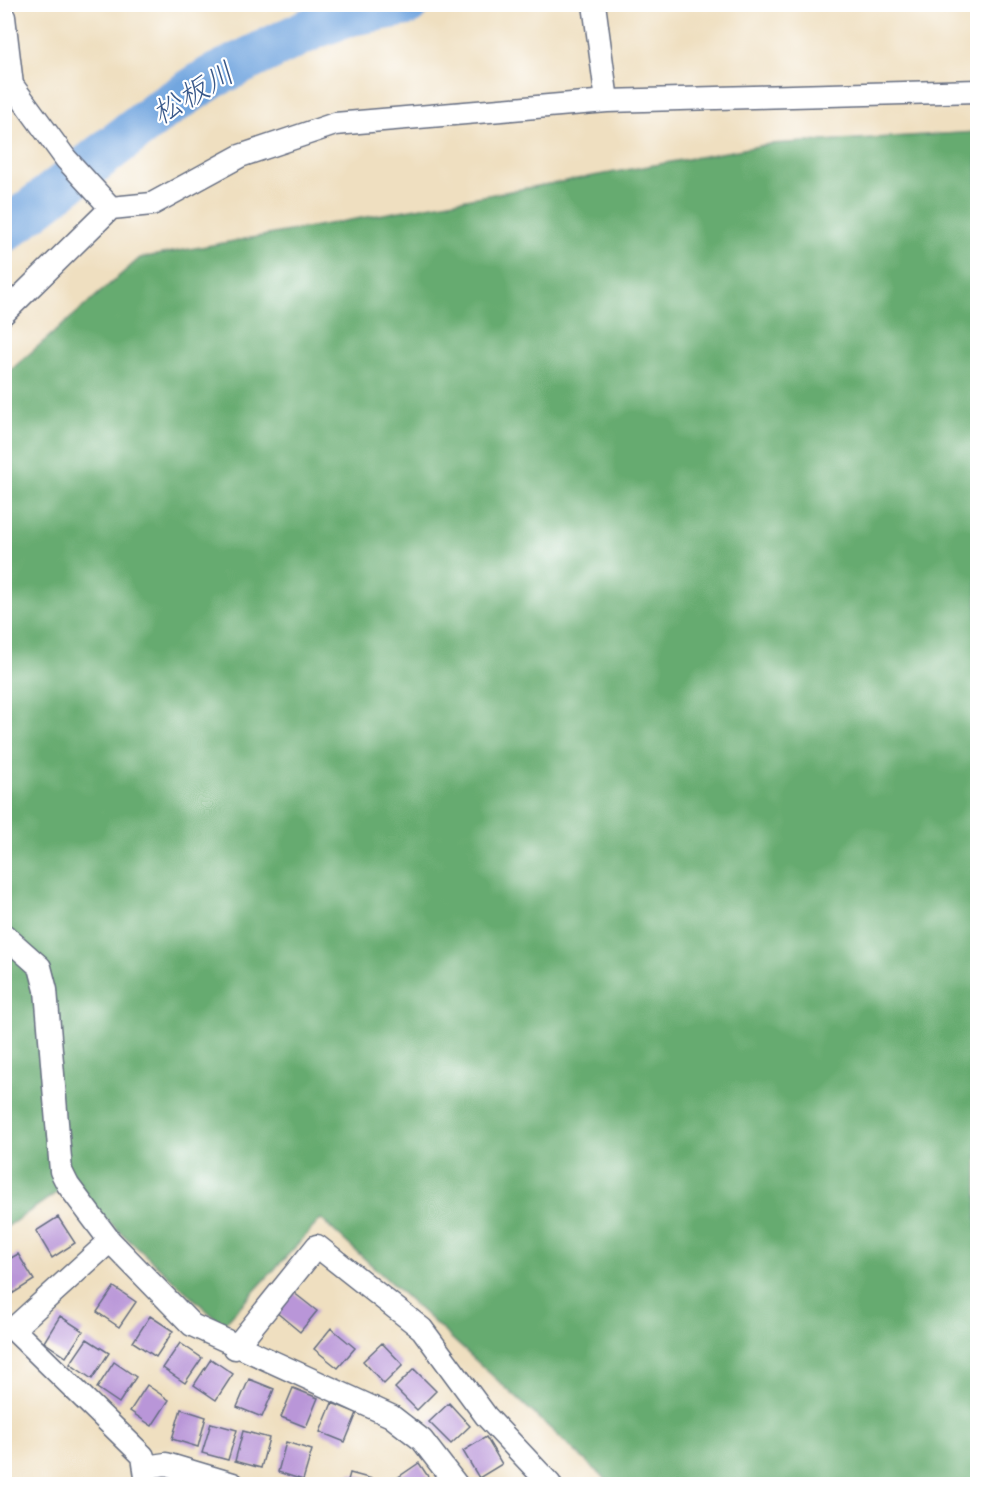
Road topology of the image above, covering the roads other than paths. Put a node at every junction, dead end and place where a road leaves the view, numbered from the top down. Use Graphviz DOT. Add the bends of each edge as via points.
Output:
graph roads {
  1 [pos="594,4"];
  2 [pos="4,17"];
  3 [pos="978,91"];
  4 [pos="607,101"];
  5 [pos="104,200"];
  6 [pos="4,313"];
  7 [pos="4,935"];
  8 [pos="110,1240"];
  9 [pos="235,1348"];
  10 [pos="146,1476"];
  11 [pos="233,1485"];
  12 [pos="456,1485"];
  13 [pos="550,1485"];
  1 -- 4 [label="street"];
  2 -- 5 [label="street" via="12,86 66,159"];
  3 -- 4 [label="street"];
  4 -- 5 [label="street" via="334,124 240,156 152,204"];
  5 -- 6 [label="street"];
  7 -- 8 [label="street" via="40,967 46,990 62,1171 68,1185"];
  8 -- 9 [label="street" via="192,1326"];
  8 -- 10 [label="street" via="13,1329 143,1456"];
  9 -- 12 [label="street" via="391,1416 422,1440"];
  9 -- 13 [label="street" via="316,1246 422,1329 486,1416"];
  10 -- 11 [label="street" via="166,1464"];
}
